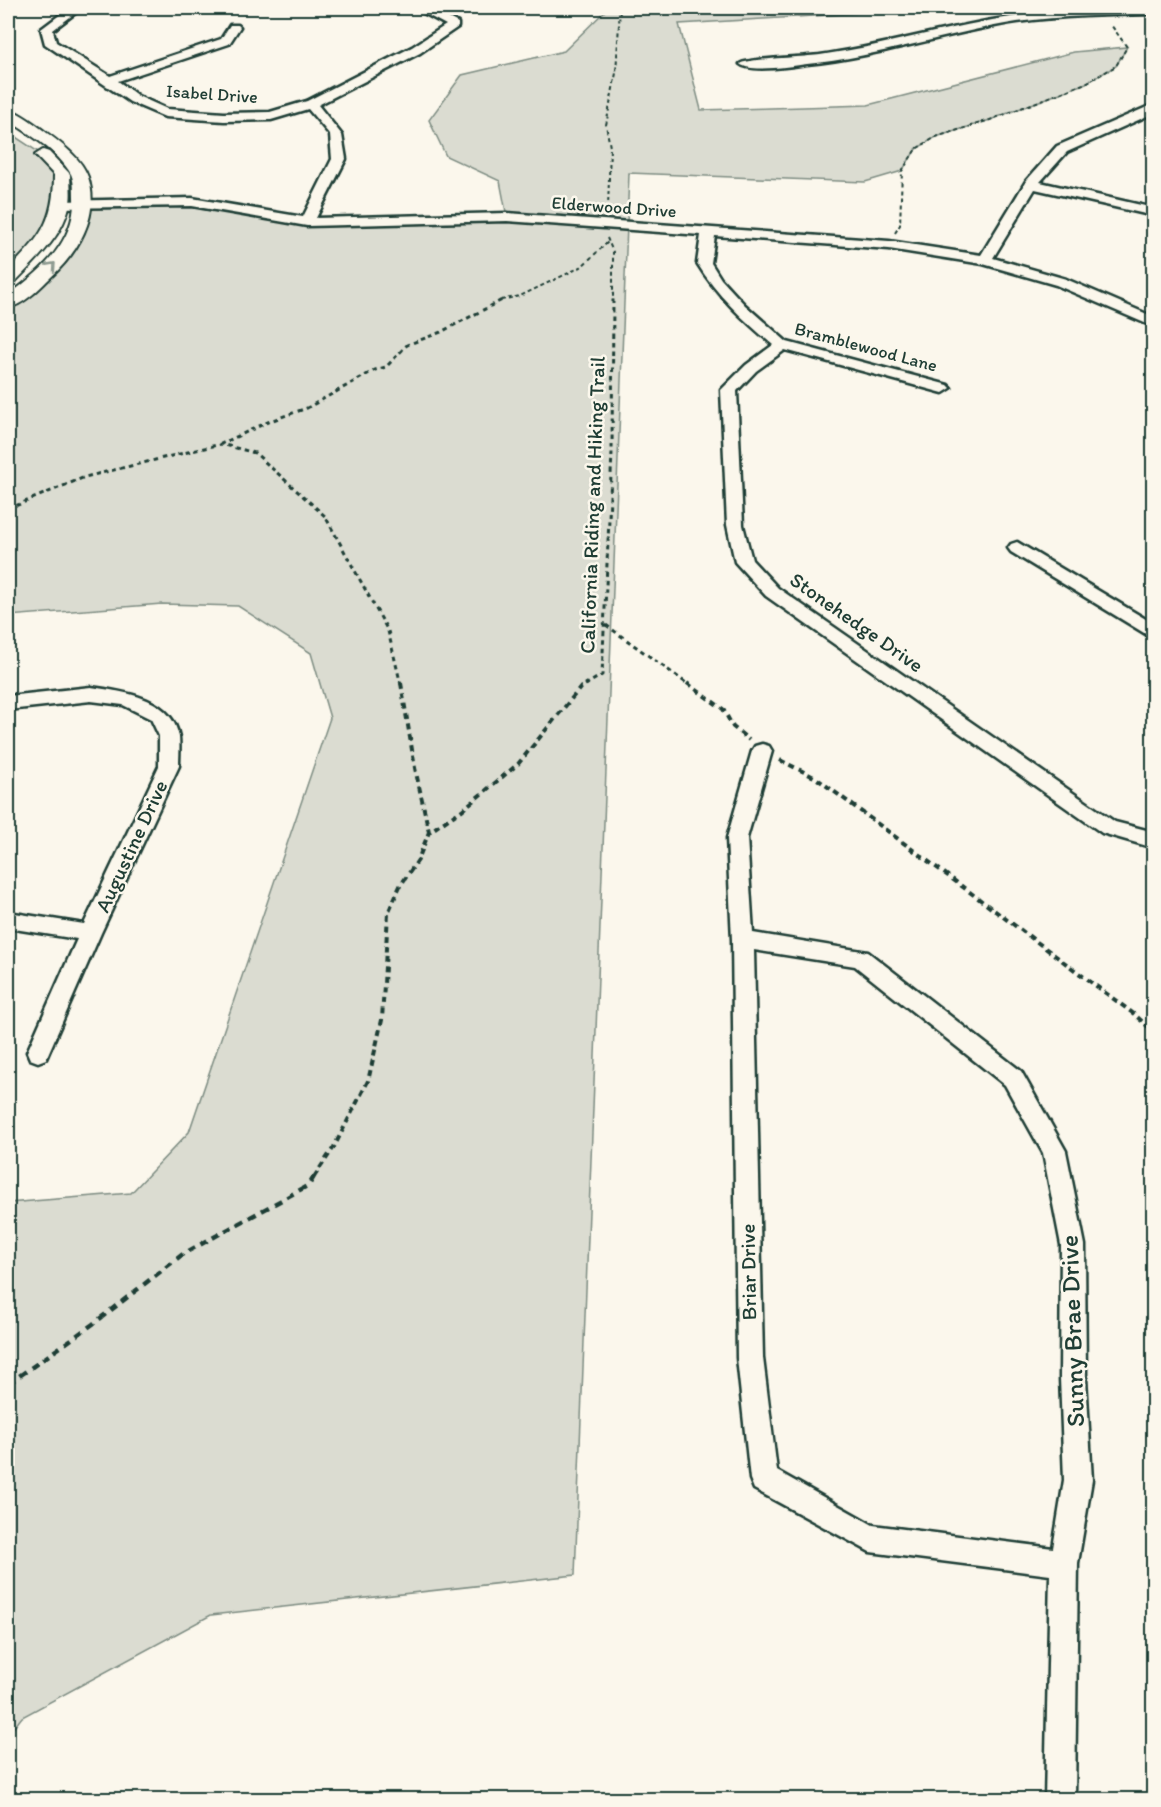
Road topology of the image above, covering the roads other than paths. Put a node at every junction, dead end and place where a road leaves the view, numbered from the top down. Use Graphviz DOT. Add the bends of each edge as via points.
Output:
graph roads {
  1 [pos="76,8"];
  2 [pos="422,8"];
  3 [pos="1154,11"];
  4 [pos="234,27"];
  5 [pos="746,64"];
  6 [pos="109,80"];
  7 [pos="311,104"];
  8 [pos="1154,108"];
  9 [pos="8,114"];
  10 [pos="8,132"];
  11 [pos="1031,184"];
  12 [pos="85,203"];
  13 [pos="62,205"];
  14 [pos="1154,212"];
  15 [pos="307,222"];
  16 [pos="708,231"];
  17 [pos="985,260"];
  18 [pos="8,279"];
  19 [pos="8,303"];
  20 [pos="1154,323"];
  21 [pos="782,345"];
  22 [pos="943,388"];
  23 [pos="1017,548"];
  24 [pos="1154,633"];
  25 [pos="8,703"];
  26 [pos="762,750"];
  27 [pos="1154,840"];
  28 [pos="8,920"];
  29 [pos="90,933"];
  30 [pos="743,940"];
  31 [pos="38,1052"];
  32 [pos="1064,1563"];
  33 [pos="1060,1800"];
  1 -- 6 [label="street, Isabel Drive" via="46,29 51,44"];
  2 -- 7 [label="street, Isabel Drive" via="454,25 416,50"];
  3 -- 5 [label="street" via="1017,19 821,59"];
  4 -- 6 [label="street" via="225,41"];
  6 -- 7 [label="street, Isabel Drive" via="134,99 165,113 271,116"];
  7 -- 15 [label="street" via="336,135 339,159"];
  8 -- 11 [label="street" via="1062,149"];
  9 -- 12 [label="street" via="59,152 80,174"];
  10 -- 13 [label="street" via="40,153 62,174"];
  11 -- 14 [label="street"];
  11 -- 17 [label="street"];
  12 -- 13 [label="street, Elderwood Drive"];
  12 -- 15 [label="street, Elderwood Drive" via="192,202"];
  19 -- 12 [label="street, one-way" via="49,271 66,250 78,230"];
  13 -- 18 [label="street" via="52,229 36,251"];
  15 -- 16 [label="street, Elderwood Drive" via="507,217"];
  16 -- 17 [label="street, Elderwood Drive" via="889,245"];
  16 -- 21 [label="street, Bramblewood Lane" via="704,263 715,281"];
  17 -- 20 [label="street, Elderwood Drive" via="1061,282"];
  21 -- 22 [label="street, Bramblewood Lane"];
  21 -- 27 [label="street, Stonehedge Drive" via="729,390 735,525 744,562 772,592 1109,828"];
  23 -- 24 [label="street"];
  25 -- 29 [label="street, Augustine Drive" via="91,694 127,699 158,714 169,736 169,766"];
  26 -- 30 [label="street, Briar Drive" via="737,838"];
  28 -- 29 [label="street"];
  29 -- 31 [label="street, Augustine Drive"];
  30 -- 32 [label="street, Sunny Brae Drive" via="860,958 1013,1078 1054,1151 1073,1245 1078,1480"];
  30 -- 32 [label="street, Briar Drive" via="750,1358 764,1479 870,1538"];
  32 -- 33 [label="street, Sunny Brae Drive"];
}
